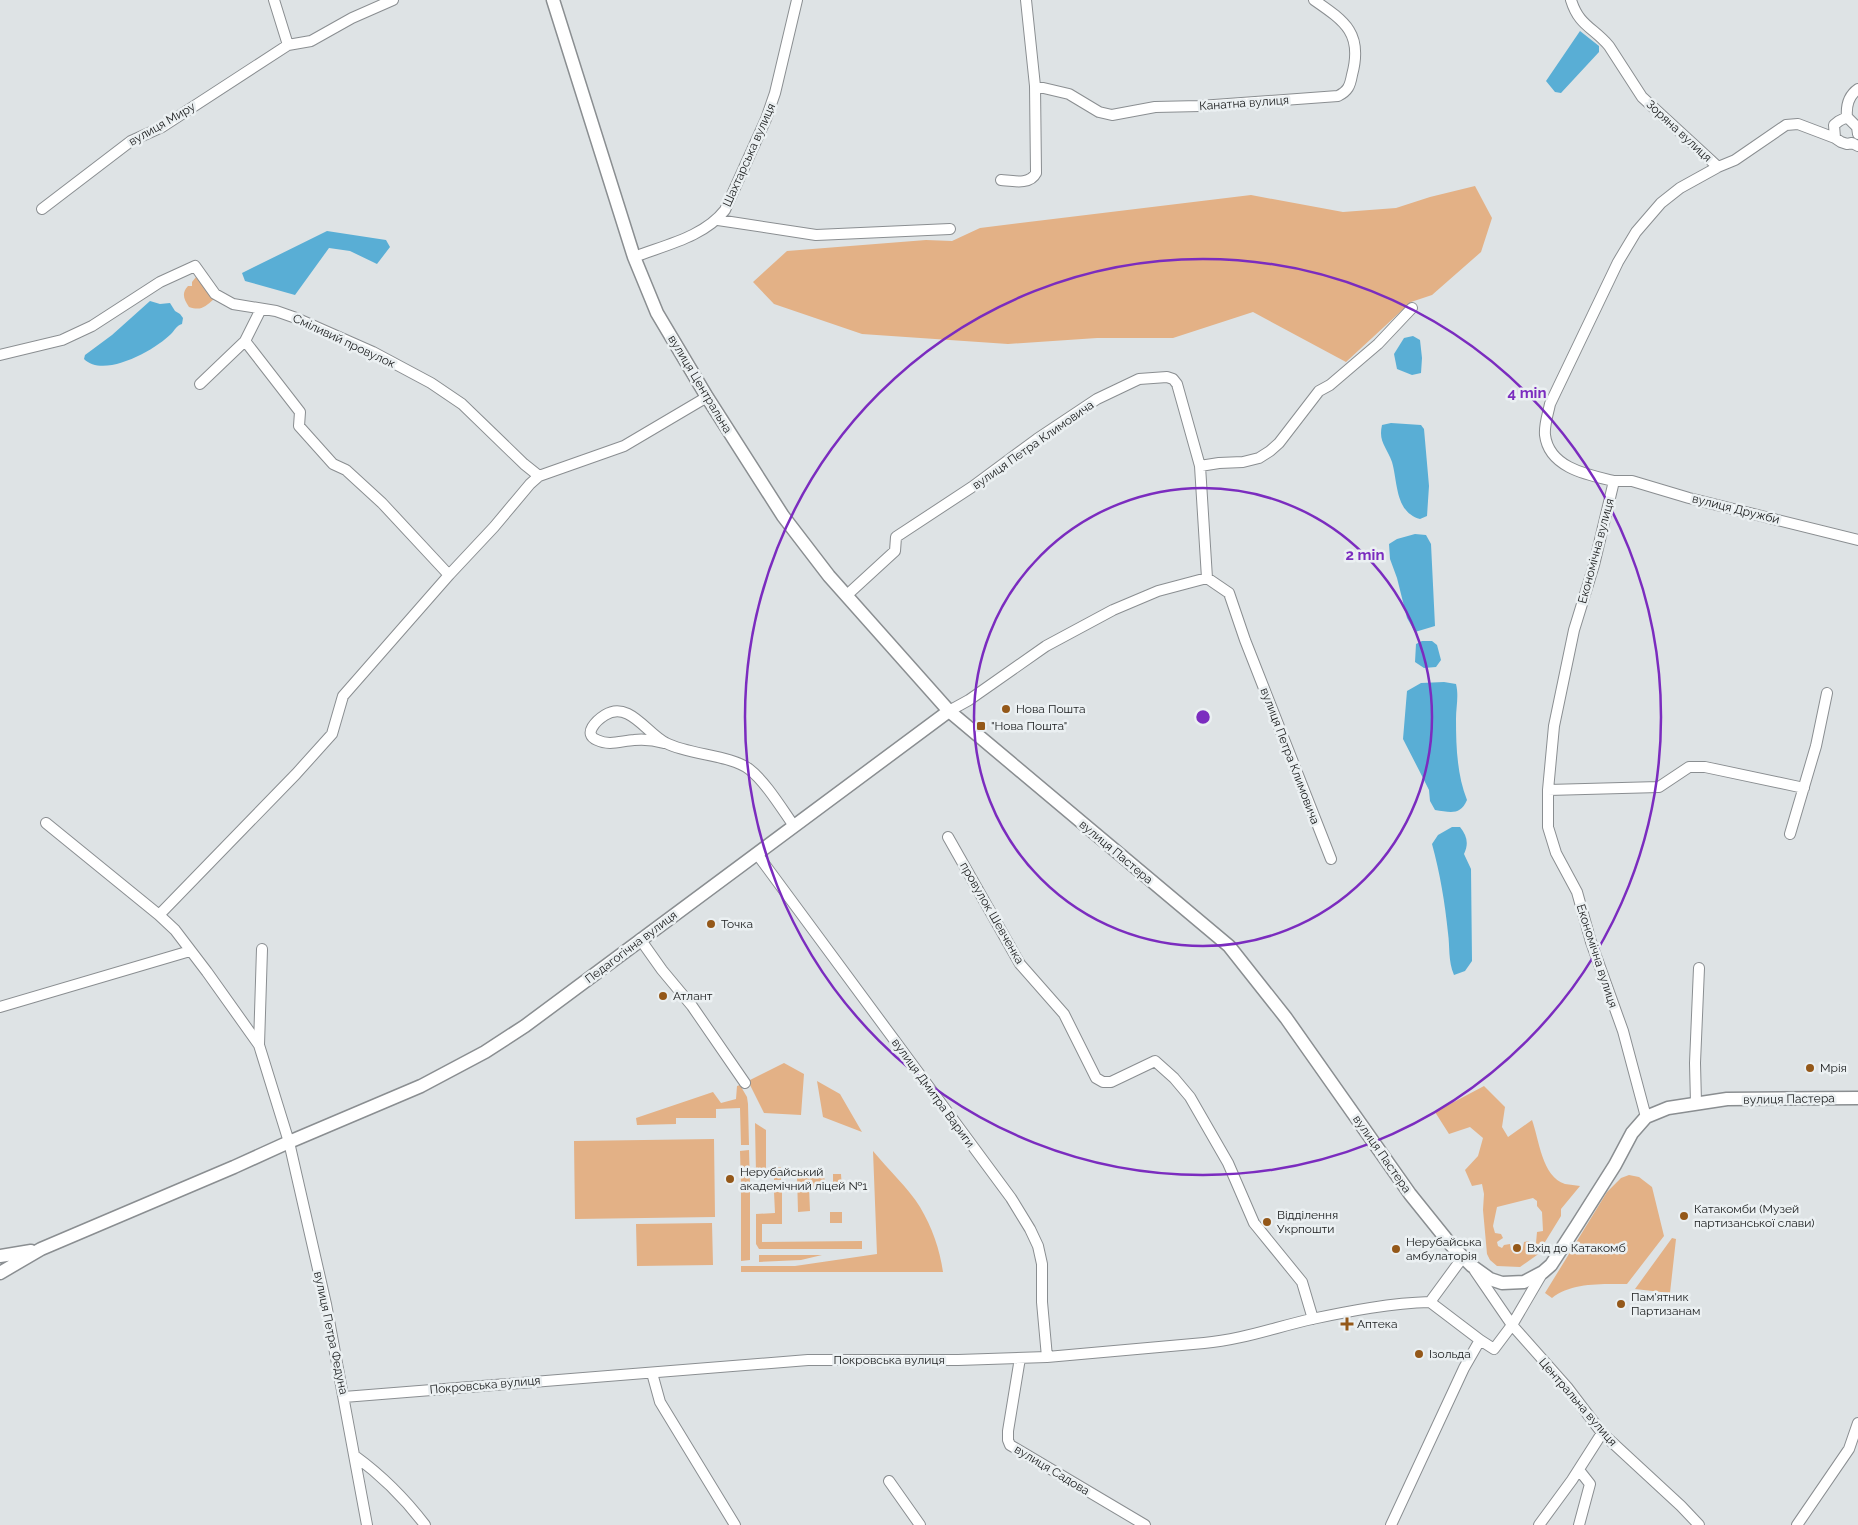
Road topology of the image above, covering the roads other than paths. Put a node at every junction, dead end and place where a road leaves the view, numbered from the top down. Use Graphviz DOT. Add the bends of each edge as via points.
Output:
graph roads {
  1 [pos="274,0"];
  2 [pos="393,0"];
  3 [pos="553,0"];
  4 [pos="797,0"];
  5 [pos="1026,0"];
  6 [pos="1314,0"];
  7 [pos="1571,0"];
  8 [pos="288,45"];
  9 [pos="1035,86"];
  10 [pos="1858,89"];
  11 [pos="1847,118"];
  12 [pos="1835,138"];
  13 [pos="1857,140"];
  14 [pos="1718,167"];
  15 [pos="1001,180"];
  16 [pos="42,210"];
  17 [pos="718,220"];
  18 [pos="950,229"];
  19 [pos="634,257"];
  20 [pos="1412,308"];
  21 [pos="261,309"];
  22 [pos="245,341"];
  23 [pos="0,355"];
  24 [pos="200,384"];
  25 [pos="706,397"];
  26 [pos="1200,466"];
  27 [pos="539,476"];
  28 [pos="1614,481"];
  29 [pos="1858,540"];
  30 [pos="449,575"];
  31 [pos="1207,578"];
  32 [pos="847,595"];
  33 [pos="1827,693"];
  34 [pos="949,711"];
  35 [pos="664,743"];
  36 [pos="1804,788"];
  37 [pos="1548,790"];
  38 [pos="46,823"];
  39 [pos="794,826"];
  40 [pos="1790,834"];
  41 [pos="948,837"];
  42 [pos="757,854"];
  43 [pos="1331,859"];
  44 [pos="159,914"];
  45 [pos="640,939"];
  46 [pos="262,949"];
  47 [pos="190,950"];
  48 [pos="1699,968"];
  49 [pos="0,1007"];
  50 [pos="259,1045"];
  51 [pos="745,1083"];
  52 [pos="1858,1098"];
  53 [pos="1696,1103"];
  54 [pos="1646,1117"];
  55 [pos="289,1142"];
  56 [pos="41,1249"];
  57 [pos="0,1256"];
  58 [pos="1467,1261"];
  59 [pos="1543,1272"];
  60 [pos="0,1273"];
  61 [pos="1430,1302"];
  62 [pos="1312,1319"];
  63 [pos="1512,1326"];
  64 [pos="1480,1340"];
  65 [pos="1047,1357"];
  66 [pos="1020,1358"];
  67 [pos="652,1373"];
  68 [pos="344,1397"];
  69 [pos="1858,1423"];
  70 [pos="1602,1433"];
  71 [pos="355,1456"];
  72 [pos="1579,1470"];
  73 [pos="889,1481"];
  74 [pos="367,1525"];
  75 [pos="425,1525"];
  76 [pos="734,1525"];
  77 [pos="920,1525"];
  78 [pos="1145,1525"];
  79 [pos="1391,1525"];
  80 [pos="1538,1525"];
  81 [pos="1579,1525"];
  82 [pos="1699,1525"];
  83 [pos="1797,1525"];
  1 -- 8 [label="street"];
  2 -- 8 [label="street, вулиця Миру" via="311,41"];
  3 -- 19 [label="street, вулиця Центральна"];
  4 -- 17 [label="street, Шахтарська вулиця" via="776,93 735,191"];
  5 -- 9 [label="street"];
  6 -- 9 [label="street, Канатна вулиця" via="1344,23 1356,44 1350,86 1346,93 1338,96 1156,107 1112,115 1099,112 1064,92"];
  7 -- 14 [label="street, Зоряна вулиця" via="1578,18 1603,38 1642,97"];
  8 -- 16 [label="street, вулиця Миру" via="162,126 131,141"];
  9 -- 15 [label="street" via="1036,173 1028,180"];
  10 -- 11 [label="street" via="1846,105"];
  11 -- 12 [label="street" via="1834,125"];
  11 -- 13 [label="street" via="1857,127"];
  12 -- 13 [label="street, Економічна вулиця" via="1847,144"];
  12 -- 14 [label="street, Економічна вулиця" via="1790,124 1735,160"];
  14 -- 28 [label="street, Економічна вулиця" via="1680,188 1661,203 1636,232 1618,262 1550,404 1545,436 1552,452 1573,470"];
  17 -- 18 [label="street" via="816,235"];
  17 -- 19 [label="street, Шахтарська вулиця" via="695,234"];
  19 -- 25 [label="street, вулиця Центральна" via="657,313"];
  20 -- 26 [label="street" via="1371,350 1319,391 1270,451 1243,462"];
  21 -- 22 [label="street"];
  21 -- 23 [label="street, Сміливий провулок" via="233,304 215,294 195,266 160,282 85,330 62,340"];
  21 -- 27 [label="street, Сміливий провулок" via="296,318 373,352 431,383 462,404"];
  22 -- 24 [label="street"];
  22 -- 30 [label="street" via="300,412 299,426 333,464 346,470 382,503"];
  25 -- 27 [label="street" via="624,446"];
  25 -- 32 [label="street, вулиця Центральна" via="782,516"];
  26 -- 31 [label="street, вулиця Петра Климовича"];
  26 -- 32 [label="street, вулиця Петра Климовича" via="1177,384 1167,377 1139,379 1090,404 896,537 895,551"];
  27 -- 30 [label="street"];
  28 -- 29 [label="street, вулиця Дружби" via="1632,482"];
  28 -- 37 [label="street, Економічна вулиця" via="1563,677"];
  30 -- 44 [label="street" via="342,696 332,734"];
  31 -- 34 [label="street" via="1158,591 1113,610 1046,646"];
  31 -- 43 [label="street, вулиця Петра Климовича" via="1229,593"];
  32 -- 34 [label="street, вулиця Центральна"];
  33 -- 36 [label="street"];
  34 -- 39 [label="street, Педагогічна вулиця"];
  34 -- 58 [label="street, вулиця Пастера" via="1228,946 1286,1018 1410,1194"];
  35 -- 35 [label="street" via="624,712 607,713 591,727 593,739 601,742 652,740"];
  35 -- 39 [label="street" via="749,769"];
  36 -- 37 [label="street" via="1734,772 1689,767 1659,787"];
  36 -- 40 [label="street"];
  37 -- 54 [label="street, Економічна вулиця" via="1548,827 1556,853 1577,892 1623,1031"];
  38 -- 44 [label="street"];
  39 -- 42 [label="street, Педагогічна вулиця"];
  41 -- 62 [label="street, провулок Шевченка" via="1020,964 1064,1014 1096,1078 1111,1082 1155,1061 1190,1097 1228,1163 1254,1222 1302,1282"];
  42 -- 45 [label="street, Педагогічна вулиця"];
  42 -- 65 [label="street, вулиця Дмитра Вариги" via="1030,1228 1042,1264"];
  44 -- 47 [label="street"];
  45 -- 51 [label="street" via="692,1006"];
  45 -- 55 [label="street, Педагогічна вулиця" via="525,1026 485,1052 421,1086"];
  46 -- 50 [label="street"];
  47 -- 49 [label="street"];
  47 -- 50 [label="street"];
  48 -- 53 [label="street"];
  50 -- 55 [label="street, вулиця Петра Федуна"];
  52 -- 53 [label="street, вулиця Пастера" via="1727,1099"];
  53 -- 54 [label="street, вулиця Пастера" via="1668,1108"];
  54 -- 59 [label="street, вулиця Пастера" via="1632,1133 1572,1233"];
  55 -- 56 [label="street, Педагогічна вулиця"];
  55 -- 68 [label="street, вулиця Петра Федуна"];
  56 -- 57 [label="street"];
  56 -- 60 [label="street"];
  58 -- 59 [label="street, вулиця Пастера" via="1490,1279 1502,1283 1524,1282"];
  58 -- 61 [label="street"];
  58 -- 63 [label="street, Центральна вулиця"];
  59 -- 63 [label="street"];
  61 -- 62 [label="street, Покровська вулиця"];
  61 -- 64 [label="street"];
  62 -- 65 [label="street, Покровська вулиця" via="1225,1341"];
  63 -- 64 [label="street" via="1494,1349"];
  63 -- 70 [label="street, Центральна вулиця" via="1567,1387"];
  64 -- 79 [label="street"];
  65 -- 66 [label="street, Покровська вулиця"];
  66 -- 67 [label="street, Покровська вулиця" via="808,1360"];
  66 -- 78 [label="street, вулиця Садова" via="1008,1431 1010,1445"];
  67 -- 68 [label="street, Покровська вулиця"];
  67 -- 76 [label="street" via="660,1402"];
  68 -- 71 [label="street, вулиця Петра Федуна"];
  69 -- 83 [label="street" via="1849,1448"];
  70 -- 72 [label="street"];
  70 -- 82 [label="street, Центральна вулиця"];
  71 -- 74 [label="street, вулиця Петра Федуна"];
  71 -- 75 [label="street" via="416,1512"];
  72 -- 80 [label="street"];
  72 -- 81 [label="street" via="1590,1484"];
  73 -- 77 [label="street"];
}
